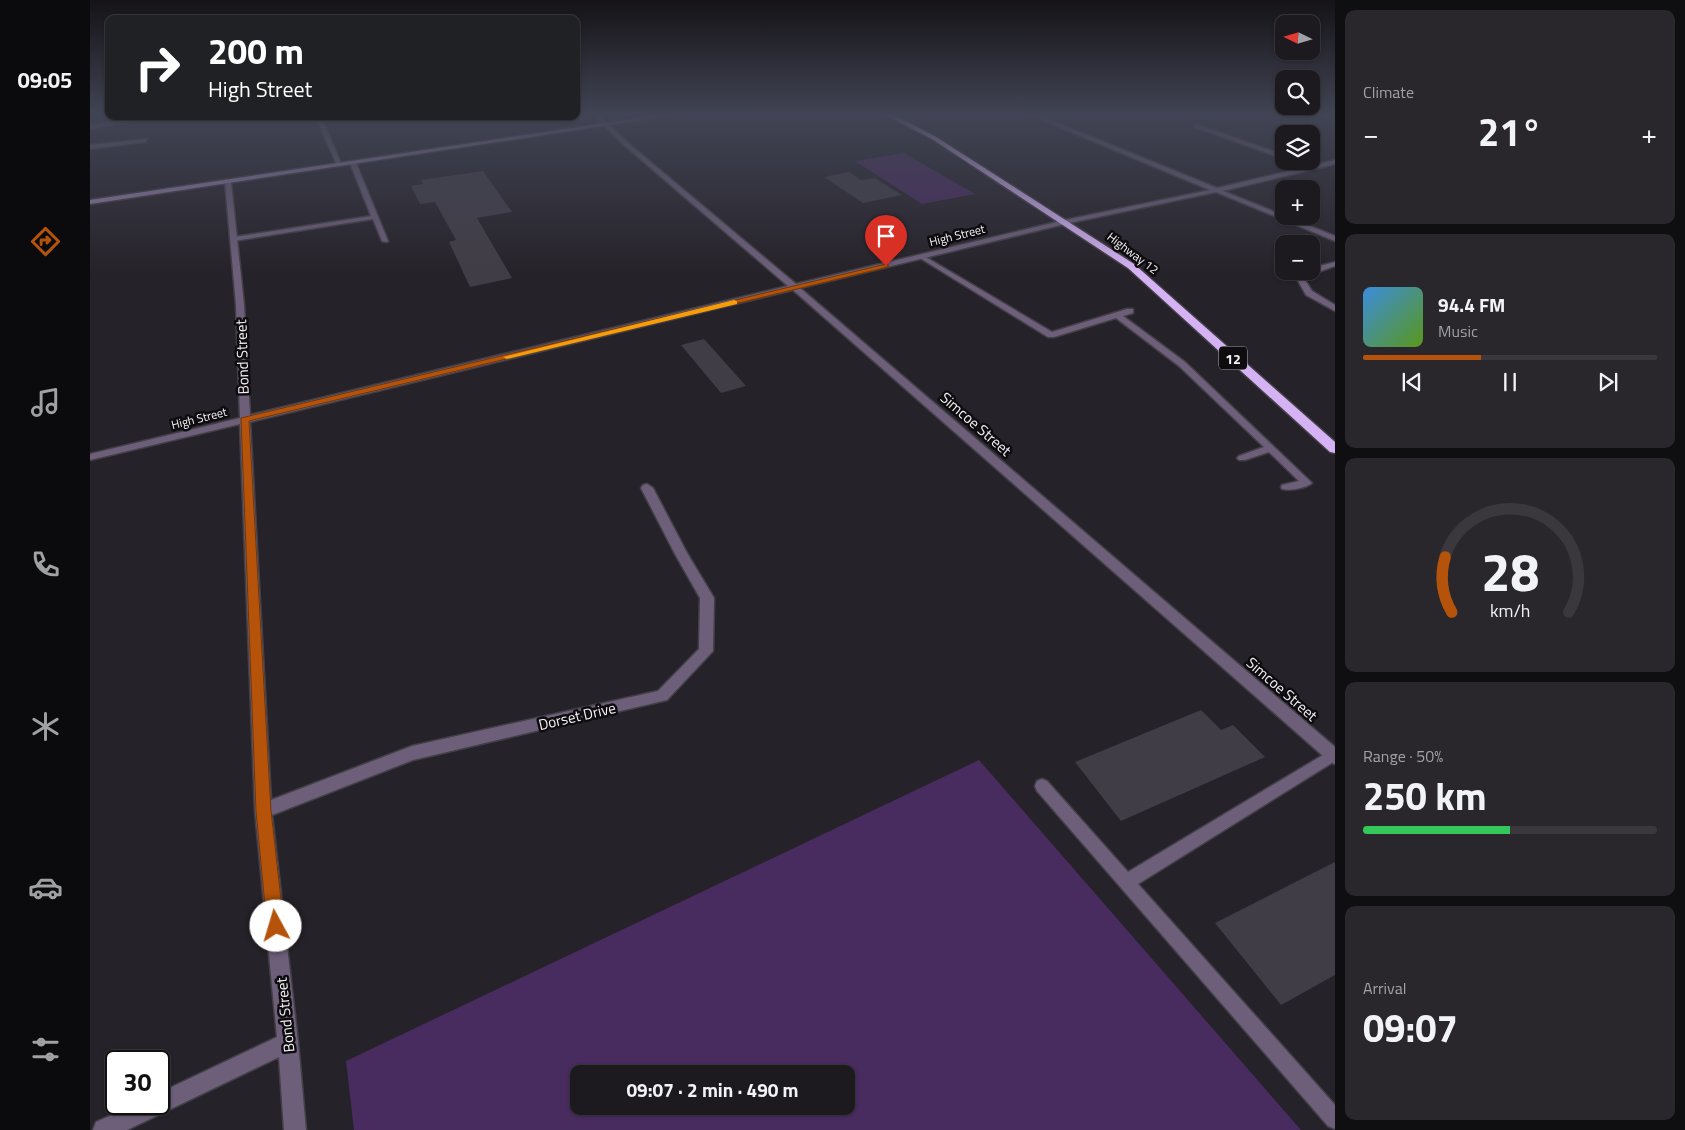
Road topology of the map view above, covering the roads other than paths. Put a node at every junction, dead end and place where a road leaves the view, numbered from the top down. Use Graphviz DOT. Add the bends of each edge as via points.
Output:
graph roads {
  1 [pos="322,168"];
  2 [pos="355,168"];
  3 [pos="654,168"];
  4 [pos="980,168"];
  5 [pos="1159,168"];
  6 [pos="1301,170"];
  7 [pos="228,182"];
  8 [pos="1214,191"];
  9 [pos="90,202"];
  10 [pos="375,217"];
  11 [pos="1065,222"];
  12 [pos="234,239"];
  13 [pos="1335,239"];
  14 [pos="385,241"];
  15 [pos="922,257"];
  16 [pos="1335,264"];
  17 [pos="795,288"];
  18 [pos="1335,308"];
  19 [pos="1130,311"];
  20 [pos="1118,316"];
  21 [pos="244,420"];
  22 [pos="1270,448"];
  23 [pos="1335,449"];
  24 [pos="90,457"];
  25 [pos="1242,458"];
  26 [pos="1286,487"];
  27 [pos="648,488"];
  28 [pos="1334,756"];
  29 [pos="1042,786"];
  30 [pos="263,811"];
  31 [pos="1127,882"];
  32 [pos="288,1042"];
  33 [pos="170,1098"];
  34 [pos="135,1115"];
  35 [pos="1335,1119"];
  36 [pos="104,1130"];
  37 [pos="295,1130"];
  1 -- 7 [label="main road"];
  2 -- 10 [label="lane"];
  3 -- 17 [label="street, Simcoe Street"];
  4 -- 11 [label="highway, Highway 12 / 12"];
  5 -- 8 [label="street"];
  6 -- 8 [label="street, High Street"];
  7 -- 9 [label="main road"];
  7 -- 12 [label="street, Bond Street"];
  8 -- 11 [label="street, High Street"];
  8 -- 13 [label="street"];
  10 -- 12 [label="lane"];
  10 -- 14 [label="lane"];
  11 -- 15 [label="street, High Street"];
  11 -- 23 [label="highway, Highway 12 / 12" via="1131,266"];
  12 -- 21 [label="street, Bond Street"];
  15 -- 17 [label="street, High Street"];
  15 -- 20 [label="lane" via="1050,334"];
  16 -- 18 [label="street" via="1315,270 1301,279 1310,292"];
  17 -- 21 [label="street, High Street"];
  17 -- 28 [label="street, Simcoe Street"];
  19 -- 20 [label="lane"];
  20 -- 22 [label="lane" via="1182,364"];
  21 -- 24 [label="street, High Street"];
  21 -- 30 [label="street, Bond Street"];
  22 -- 25 [label="lane"];
  22 -- 26 [label="lane" via="1307,483"];
  27 -- 30 [label="street, Dorset Drive" via="707,598 706,651 662,696 412,754"];
  28 -- 31 [label="lane"];
  29 -- 31 [label="lane"];
  30 -- 32 [label="street, Bond Street"];
  31 -- 35 [label="lane"];
  32 -- 33 [label="street"];
  32 -- 37 [label="street, Bond Street"];
  34 -- 36 [label="street"];
}
